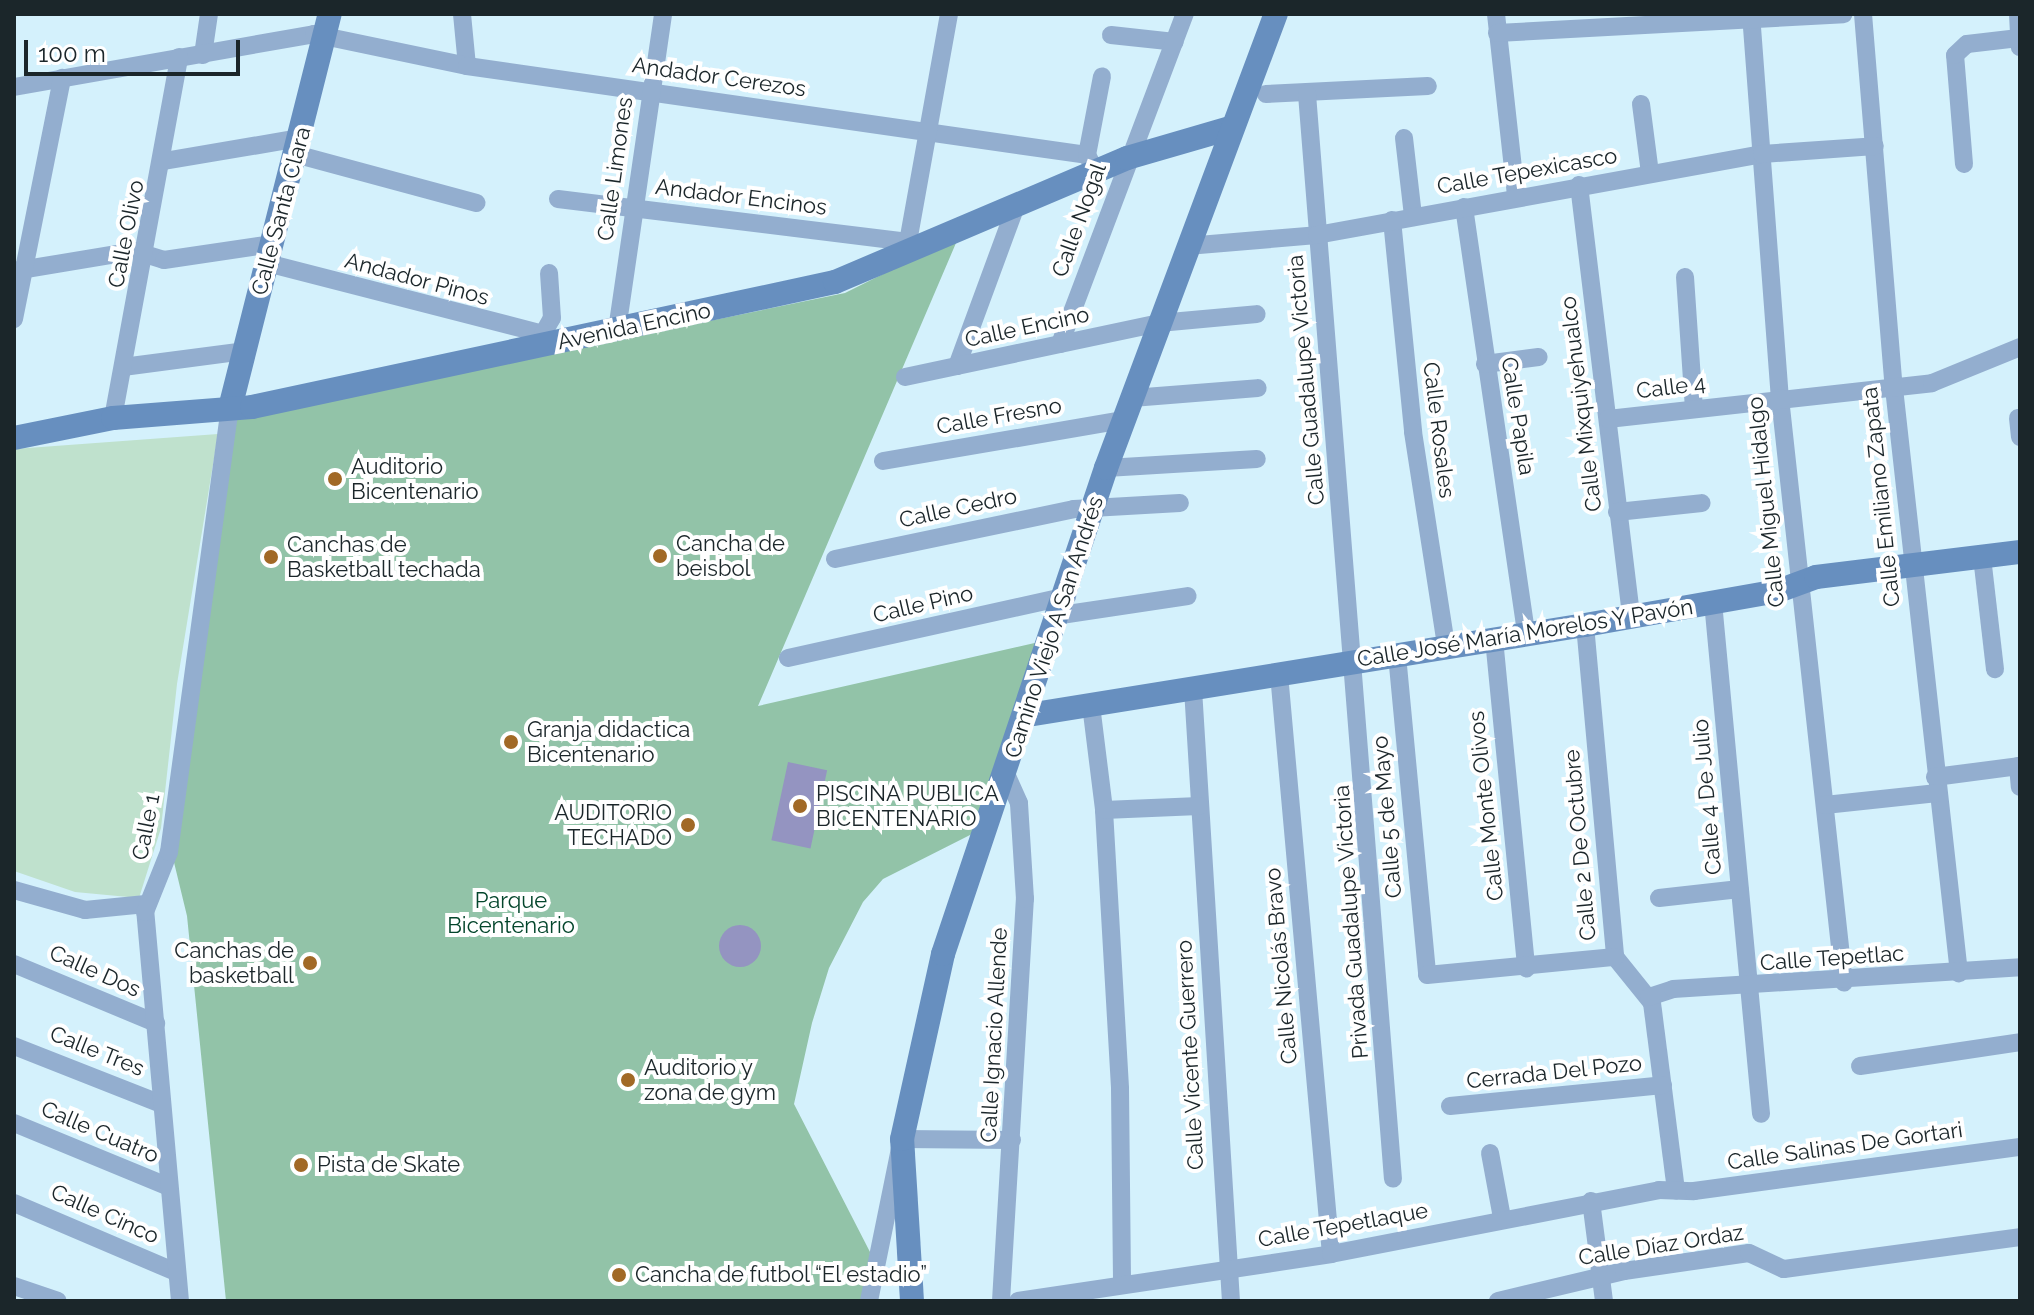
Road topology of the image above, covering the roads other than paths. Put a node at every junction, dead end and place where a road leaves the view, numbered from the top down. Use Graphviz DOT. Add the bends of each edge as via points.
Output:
graph roads {
  1 [pos="209,14"];
  2 [pos="462,14"];
  3 [pos="663,14"];
  4 [pos="948,14"];
  5 [pos="1185,14"];
  6 [pos="1276,14"];
  7 [pos="1843,14"];
  8 [pos="1863,14"];
  9 [pos="2018,14"];
  10 [pos="1752,16"];
  11 [pos="1496,23"];
  12 [pos="329,25"];
  13 [pos="1111,35"];
  14 [pos="2019,38"];
  15 [pos="1175,42"];
  16 [pos="2020,51"];
  17 [pos="203,55"];
  18 [pos="179,57"];
  19 [pos="467,66"];
  20 [pos="1102,76"];
  21 [pos="62,78"];
  22 [pos="1428,86"];
  23 [pos="14,87"];
  24 [pos="650,90"];
  25 [pos="1266,94"];
  26 [pos="1307,94"];
  27 [pos="1641,104"];
  28 [pos="1230,128"];
  29 [pos="928,132"];
  30 [pos="1404,138"];
  31 [pos="298,146"];
  32 [pos="1875,146"];
  33 [pos="1762,154"];
  34 [pos="1127,158"];
  35 [pos="164,161"];
  36 [pos="1092,163"];
  37 [pos="1964,164"];
  38 [pos="1650,173"];
  39 [pos="1579,185"];
  40 [pos="1516,196"];
  41 [pos="558,199"];
  42 [pos="477,203"];
  43 [pos="1016,206"];
  44 [pos="1464,207"];
  45 [pos="635,208"];
  46 [pos="1413,216"];
  47 [pos="1392,220"];
  48 [pos="1317,235"];
  49 [pos="1187,246"];
  50 [pos="907,248"];
  51 [pos="270,253"];
  52 [pos="147,254"];
  53 [pos="19,270"];
  54 [pos="549,273"];
  55 [pos="1685,277"];
  56 [pos="1257,314"];
  57 [pos="14,319"];
  58 [pos="1159,323"];
  59 [pos="617,330"];
  60 [pos="541,340"];
  61 [pos="1060,344"];
  62 [pos="2020,347"];
  63 [pos="244,351"];
  64 [pos="1539,357"];
  65 [pos="1485,364"];
  66 [pos="957,366"];
  67 [pos="123,367"];
  68 [pos="905,377"];
  69 [pos="1258,388"];
  70 [pos="1894,388"];
  71 [pos="1780,398"];
  72 [pos="230,408"];
  73 [pos="1694,408"];
  74 [pos="1128,409"];
  75 [pos="113,418"];
  76 [pos="1608,419"];
  77 [pos="14,438"];
  78 [pos="1257,459"];
  79 [pos="883,461"];
  80 [pos="1106,468"];
  81 [pos="1180,503"];
  82 [pos="1702,503"];
  83 [pos="1092,510"];
  84 [pos="1617,512"];
  85 [pos="2020,552"];
  86 [pos="1982,557"];
  87 [pos="835,559"];
  88 [pos="1913,566"];
  89 [pos="1798,583"];
  90 [pos="1188,596"];
  91 [pos="1713,602"];
  92 [pos="1064,605"];
  93 [pos="1631,617"];
  94 [pos="1585,625"];
  95 [pos="1526,633"];
  96 [pos="1494,639"];
  97 [pos="1446,646"];
  98 [pos="1397,655"];
  99 [pos="788,658"];
  100 [pos="1356,662"];
  101 [pos="1995,669"];
  102 [pos="1279,674"];
  103 [pos="1193,689"];
  104 [pos="1091,705"];
  105 [pos="1028,715"];
  106 [pos="2019,766"];
  107 [pos="1006,774"];
  108 [pos="1936,785"];
  109 [pos="2020,787"];
  110 [pos="1825,805"];
  111 [pos="1199,806"];
  112 [pos="1104,810"];
  113 [pos="1739,889"];
  114 [pos="14,890"];
  115 [pos="1659,898"];
  116 [pos="146,904"];
  117 [pos="1615,957"];
  118 [pos="14,964"];
  119 [pos="2020,967"];
  120 [pos="1526,968"];
  121 [pos="1959,973"];
  122 [pos="1844,983"];
  123 [pos="1744,989"];
  124 [pos="1649,997"];
  125 [pos="156,1023"];
  126 [pos="2020,1042"];
  127 [pos="14,1046"];
  128 [pos="1860,1066"];
  129 [pos="1663,1085"];
  130 [pos="161,1104"];
  131 [pos="1450,1106"];
  132 [pos="1761,1114"];
  133 [pos="14,1123"];
  134 [pos="902,1139"];
  135 [pos="1012,1140"];
  136 [pos="2020,1147"];
  137 [pos="1490,1153"];
  138 [pos="1393,1179"];
  139 [pos="167,1186"];
  140 [pos="1676,1190"];
  141 [pos="1591,1201"];
  142 [pos="14,1203"];
  143 [pos="1502,1218"];
  144 [pos="2020,1237"];
  145 [pos="1331,1254"];
  146 [pos="1227,1269"];
  147 [pos="176,1272"];
  148 [pos="1601,1277"];
  149 [pos="14,1286"];
  150 [pos="1116,1291"];
  151 [pos="58,1301"];
  152 [pos="180,1301"];
  153 [pos="869,1301"];
  154 [pos="912,1301"];
  155 [pos="1001,1301"];
  156 [pos="1018,1301"];
  157 [pos="1231,1301"];
  158 [pos="1498,1301"];
  159 [pos="1604,1301"];
  1 -- 17 [label="street"];
  2 -- 19 [label="street"];
  3 -- 24 [label="street, Calle Limones"];
  4 -- 29 [label="street"];
  5 -- 15 [label="street, Calle Nogal"];
  6 -- 28 [label="street, Camino Viejo A San Andrés"];
  7 -- 10 [label="street"];
  8 -- 32 [label="street, Calle Emiliano Zapata"];
  9 -- 14 [label="street"];
  10 -- 11 [label="street"];
  10 -- 33 [label="street, Calle Miguel Hidalgo"];
  11 -- 40 [label="street"];
  12 -- 17 [label="street"];
  12 -- 19 [label="street, Andador Cerezos"];
  12 -- 31 [label="street, Calle Santa Clara"];
  13 -- 15 [label="street"];
  14 -- 16 [label="street"];
  14 -- 37 [label="street" via="1967,44 1955,55"];
  15 -- 34 [label="street, Calle Nogal"];
  17 -- 18 [label="street"];
  18 -- 21 [label="street"];
  18 -- 35 [label="street, Calle Olivo"];
  19 -- 24 [label="street, Andador Cerezos"];
  20 -- 36 [label="street"];
  21 -- 23 [label="street"];
  21 -- 53 [label="street"];
  22 -- 26 [label="street"];
  24 -- 29 [label="street, Andador Cerezos"];
  24 -- 45 [label="street, Calle Limones"];
  25 -- 26 [label="street"];
  26 -- 48 [label="street, Calle Guadalupe Victoria"];
  27 -- 38 [label="street"];
  28 -- 34 [label="street, Avenida Encino"];
  28 -- 49 [label="street, Camino Viejo A San Andrés"];
  29 -- 36 [label="street, Andador Cerezos"];
  29 -- 50 [label="street"];
  30 -- 46 [label="street"];
  31 -- 35 [label="street"];
  31 -- 42 [label="street"];
  31 -- 51 [label="street, Calle Santa Clara"];
  32 -- 33 [label="street, Calle Tepexicasco"];
  32 -- 70 [label="street, Calle Emiliano Zapata"];
  33 -- 38 [label="street, Calle Tepexicasco"];
  33 -- 71 [label="street, Calle Miguel Hidalgo"];
  34 -- 36 [label="street, Avenida Encino"];
  34 -- 61 [label="street, Calle Nogal"];
  35 -- 52 [label="street, Calle Olivo"];
  36 -- 43 [label="street, Avenida Encino"];
  38 -- 39 [label="street, Calle Tepexicasco"];
  39 -- 40 [label="street, Calle Tepexicasco"];
  39 -- 76 [label="street, Calle Mixquiyehualco"];
  40 -- 44 [label="street, Calle Tepexicasco"];
  41 -- 45 [label="street, Andador Encinos"];
  43 -- 50 [label="street, Avenida Encino"];
  43 -- 66 [label="street"];
  44 -- 46 [label="street, Calle Tepexicasco"];
  44 -- 65 [label="street, Calle Papila"];
  45 -- 50 [label="street, Andador Encinos"];
  45 -- 59 [label="street, Calle Limones"];
  46 -- 47 [label="street, Calle Tepexicasco"];
  47 -- 48 [label="street, Calle Tepexicasco"];
  47 -- 97 [label="street, Calle Rosales" via="1413,432"];
  48 -- 49 [label="street, Calle Tepexicasco"];
  48 -- 100 [label="street, Calle Guadalupe Victoria"];
  49 -- 58 [label="street, Camino Viejo A San Andrés"];
  50 -- 59 [label="street, Avenida Encino" via="835,282"];
  51 -- 52 [label="street" via="164,260"];
  51 -- 60 [label="street, Andador Pinos"];
  51 -- 63 [label="street, Calle Santa Clara"];
  52 -- 53 [label="street"];
  52 -- 67 [label="street, Calle Olivo"];
  53 -- 57 [label="street"];
  54 -- 60 [label="street" via="552,318"];
  55 -- 73 [label="street"];
  56 -- 58 [label="street, Calle Encino"];
  58 -- 61 [label="street, Calle Encino"];
  58 -- 74 [label="street, Camino Viejo A San Andrés"];
  59 -- 60 [label="street, Avenida Encino"];
  60 -- 72 [label="street, Avenida Encino"];
  61 -- 66 [label="street, Calle Encino"];
  62 -- 70 [label="street, Calle 4" via="1950,379"];
  63 -- 67 [label="street"];
  63 -- 72 [label="street, Calle Santa Clara"];
  64 -- 65 [label="street"];
  65 -- 95 [label="street, Calle Papila"];
  66 -- 68 [label="street, Calle Encino"];
  67 -- 75 [label="street, Calle Olivo"];
  69 -- 74 [label="street, Calle Fresno"];
  70 -- 71 [label="street, Calle 4"];
  70 -- 88 [label="street, Calle Emiliano Zapata"];
  71 -- 73 [label="street, Calle 4"];
  71 -- 89 [label="street, Calle Miguel Hidalgo"];
  72 -- 75 [label="street, Avenida Encino"];
  72 -- 116 [label="street, Calle 1" via="169,852"];
  73 -- 76 [label="street, Calle 4"];
  74 -- 79 [label="street, Calle Fresno"];
  74 -- 80 [label="street, Camino Viejo A San Andrés"];
  75 -- 77 [label="street, Avenida Encino"];
  76 -- 84 [label="street, Calle Mixquiyehualco"];
  78 -- 80 [label="street"];
  80 -- 83 [label="street, Camino Viejo A San Andrés"];
  81 -- 83 [label="street, Calle Cedro"];
  82 -- 84 [label="street"];
  83 -- 87 [label="street, Calle Cedro"];
  83 -- 92 [label="street, Camino Viejo A San Andrés"];
  84 -- 93 [label="street, Calle Mixquiyehualco"];
  85 -- 86 [label="street, Calle José María Morelos Y Pavón"];
  86 -- 88 [label="street, Calle José María Morelos Y Pavón"];
  86 -- 101 [label="street"];
  88 -- 89 [label="street, Calle José María Morelos Y Pavón"];
  88 -- 108 [label="street, Calle Emiliano Zapata"];
  89 -- 91 [label="street, Calle José María Morelos Y Pavón"];
  89 -- 110 [label="street, Calle Miguel Hidalgo"];
  90 -- 92 [label="street, Calle Pino"];
  91 -- 93 [label="street, Calle José María Morelos Y Pavón"];
  91 -- 113 [label="street, Calle 4 De Julio"];
  92 -- 99 [label="street, Calle Pino"];
  92 -- 105 [label="street, Camino Viejo A San Andrés"];
  93 -- 94 [label="street, Calle José María Morelos Y Pavón"];
  94 -- 95 [label="street, Calle José María Morelos Y Pavón"];
  94 -- 117 [label="street, Calle 2 De Octubre"];
  95 -- 96 [label="street, Calle José María Morelos Y Pavón"];
  96 -- 97 [label="street, Calle José María Morelos Y Pavón"];
  96 -- 120 [label="street, Calle Monte Olivos"];
  97 -- 98 [label="street, Calle José María Morelos Y Pavón"];
  98 -- 100 [label="street, Calle José María Morelos Y Pavón"];
  98 -- 120 [label="street, Calle 5 de Mayo" via="1427,975"];
  100 -- 102 [label="street, Calle José María Morelos Y Pavón"];
  100 -- 138 [label="street, Privada Guadalupe Victoria"];
  102 -- 103 [label="street, Calle José María Morelos Y Pavón"];
  102 -- 145 [label="street, Calle Nicolás Bravo"];
  103 -- 104 [label="street, Calle José María Morelos Y Pavón"];
  103 -- 111 [label="street, Calle Vicente Guerrero"];
  104 -- 105 [label="street, Calle José María Morelos Y Pavón"];
  104 -- 112 [label="street"];
  105 -- 107 [label="street, Camino Viejo A San Andrés"];
  106 -- 108 [label="street"];
  106 -- 109 [label="street"];
  107 -- 134 [label="street, Camino Viejo A San Andrés" via="943,954"];
  107 -- 135 [label="street, Calle Ignacio Allende" via="1019,803 1025,899"];
  108 -- 110 [label="street"];
  108 -- 121 [label="street, Calle Emiliano Zapata"];
  110 -- 122 [label="street, Calle Miguel Hidalgo"];
  111 -- 112 [label="street"];
  111 -- 146 [label="street, Calle Vicente Guerrero"];
  112 -- 150 [label="street" via="1120,1089"];
  113 -- 115 [label="street"];
  113 -- 123 [label="street, Calle 4 De Julio"];
  114 -- 116 [label="street" via="85,910"];
  116 -- 125 [label="street, Calle 1"];
  117 -- 120 [label="street"];
  117 -- 124 [label="street, Calle 2 De Octubre"];
  118 -- 125 [label="street, Calle Dos"];
  119 -- 121 [label="street, Calle Tepetlac"];
  121 -- 122 [label="street, Calle Tepetlac"];
  122 -- 123 [label="street, Calle Tepetlac"];
  123 -- 124 [label="street, Calle Tepetlac" via="1673,989"];
  123 -- 132 [label="street, Calle 4 De Julio"];
  124 -- 129 [label="street"];
  125 -- 130 [label="street, Calle 1"];
  126 -- 128 [label="street"];
  127 -- 130 [label="street, Calle Tres"];
  129 -- 131 [label="street, Cerrada Del Pozo"];
  129 -- 140 [label="street"];
  130 -- 139 [label="street, Calle 1"];
  133 -- 139 [label="street, Calle Cuatro"];
  134 -- 135 [label="street"];
  134 -- 153 [label="street, Camino Viejo A San Andrés"];
  134 -- 154 [label="street"];
  135 -- 155 [label="street, Calle Ignacio Allende"];
  136 -- 140 [label="street, Calle Salinas De Gortari"];
  137 -- 143 [label="street"];
  139 -- 147 [label="street, Calle 1"];
  140 -- 141 [label="street, Calle Tepetlaque"];
  141 -- 143 [label="street, Calle Tepetlaque"];
  141 -- 148 [label="street"];
  142 -- 147 [label="street, Calle Cinco"];
  143 -- 145 [label="street, Calle Tepetlaque"];
  144 -- 148 [label="street, Calle Díaz Ordaz" via="1784,1269 1749,1253"];
  145 -- 146 [label="street, Calle Tepetlaque"];
  146 -- 150 [label="street, Calle Tepetlaque"];
  146 -- 157 [label="street, Calle Vicente Guerrero"];
  147 -- 152 [label="street, Calle 1"];
  148 -- 158 [label="street, Calle Díaz Ordaz"];
  148 -- 159 [label="street"];
  149 -- 151 [label="street"];
  150 -- 156 [label="street, Calle Tepetlaque"];
}
